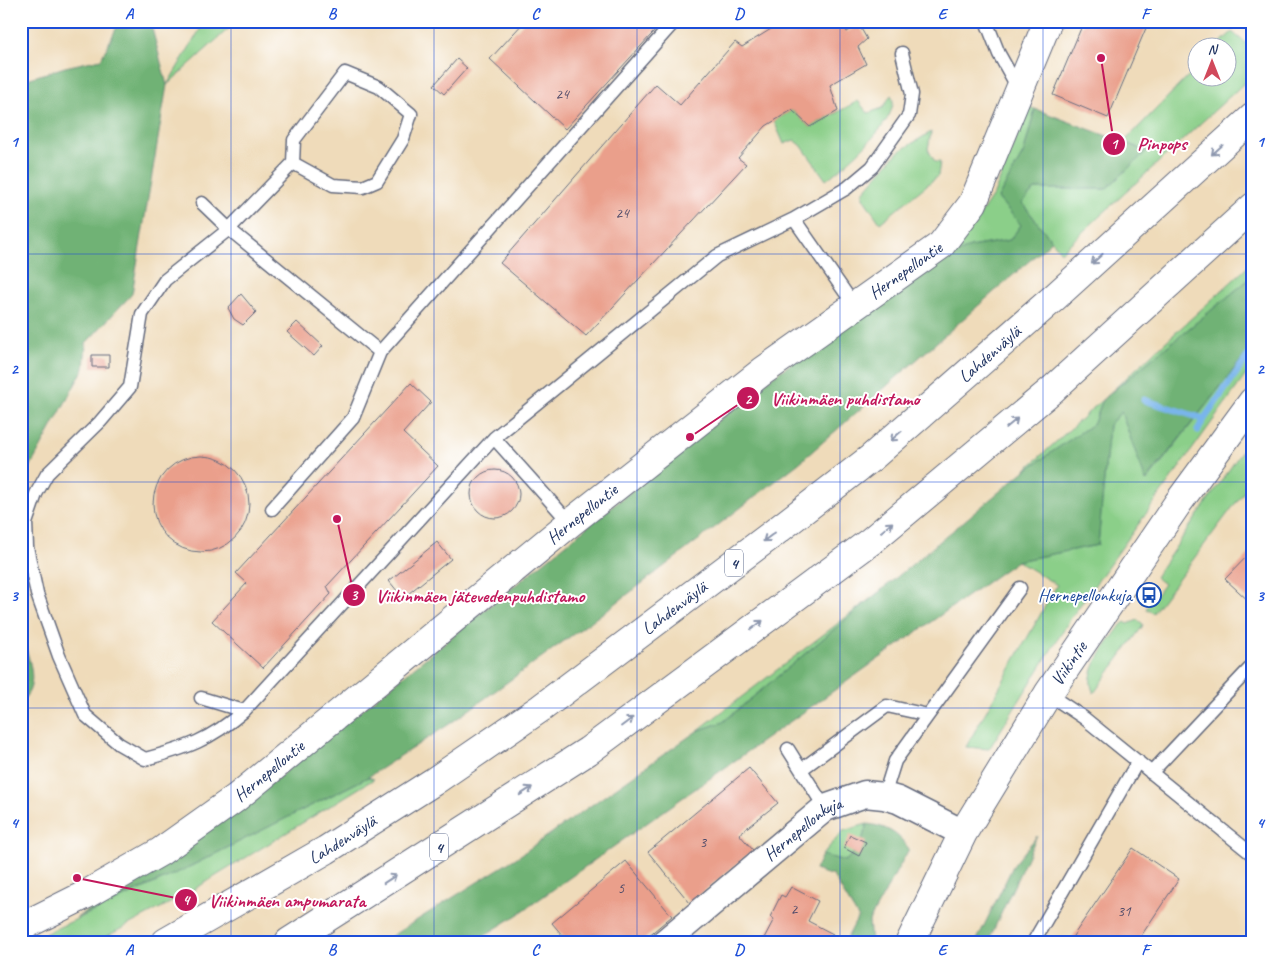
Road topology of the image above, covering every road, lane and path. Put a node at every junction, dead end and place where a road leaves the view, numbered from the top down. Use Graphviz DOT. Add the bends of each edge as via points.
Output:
graph roads {
  1 [pos="675,21"];
  2 [pos="986,21"];
  3 [pos="1048,21"];
  4 [pos="902,53"];
  5 [pos="1020,90"];
  6 [pos="1253,117"];
  7 [pos="293,163"];
  8 [pos="202,203"];
  9 [pos="1253,207"];
  10 [pos="794,220"];
  11 [pos="229,229"];
  12 [pos="854,304"];
  13 [pos="380,352"];
  14 [pos="1253,401"];
  15 [pos="494,438"];
  16 [pos="272,509"];
  17 [pos="570,523"];
  18 [pos="1020,588"];
  19 [pos="1253,665"];
  20 [pos="1048,694"];
  21 [pos="201,698"];
  22 [pos="244,711"];
  23 [pos="928,715"];
  24 [pos="788,749"];
  25 [pos="1138,762"];
  26 [pos="802,769"];
  27 [pos="1152,773"];
  28 [pos="884,796"];
  29 [pos="825,808"];
  30 [pos="963,833"];
  31 [pos="1253,855"];
  32 [pos="21,927"];
  33 [pos="166,942"];
  34 [pos="289,942"];
  35 [pos="665,942"];
  36 [pos="910,942"];
  37 [pos="1039,942"];
  1 -- 13 [label="lane"];
  2 -- 5 [label="lane" via="999,54"];
  3 -- 5 [label="main road, Hernepellontie"];
  4 -- 10 [label="lane" via="912,94 909,115 872,167 847,188"];
  5 -- 12 [label="main road, Hernepellontie" via="973,203 947,238"];
  6 -- 33 [label="main road, Lahdenväylä / 4, one-way" via="886,445 770,536 541,708 433,782 326,850"];
  7 -- 7 [label="lane" via="294,140 345,73 379,86 411,114 403,139 377,181 363,187 333,184"];
  7 -- 11 [label="lane"];
  8 -- 11 [label="lane"];
  34 -- 9 [label="main road, 4, one-way" via="588,751 871,541 1053,389"];
  10 -- 12 [label="lane"];
  10 -- 15 [label="lane" via="717,256"];
  11 -- 13 [label="lane"];
  11 -- 22 [label="lane" via="165,280 151,300 142,314 130,387 47,474 26,523 27,546 37,594 85,715 119,744 145,760 181,750 221,731"];
  12 -- 17 [label="main road, Hernepellontie" via="763,371"];
  13 -- 16 [label="lane" via="353,418"];
  14 -- 20 [label="main road, Viikintie" via="1178,503"];
  15 -- 17 [label="lane"];
  15 -- 22 [label="lane"];
  17 -- 32 [label="main road, Hernepellontie" via="236,798 160,852"];
  18 -- 23 [label="lane"];
  19 -- 27 [label="lane"];
  20 -- 25 [label="lane" via="1084,718"];
  20 -- 30 [label="main road, Viikintie"];
  21 -- 22 [label="lane"];
  23 -- 26 [label="lane" via="886,706"];
  23 -- 28 [label="lane" via="894,761"];
  24 -- 26 [label="lane"];
  25 -- 27 [label="lane"];
  25 -- 37 [label="lane" via="1035,939"];
  26 -- 29 [label="lane"];
  27 -- 31 [label="lane"];
  28 -- 29 [label="street, Hernepellonkuja" via="865,794"];
  28 -- 30 [label="street, Hernepellonkuja"];
  29 -- 35 [label="street, Hernepellonkuja"];
  30 -- 36 [label="main road, Viikintie"];
}
